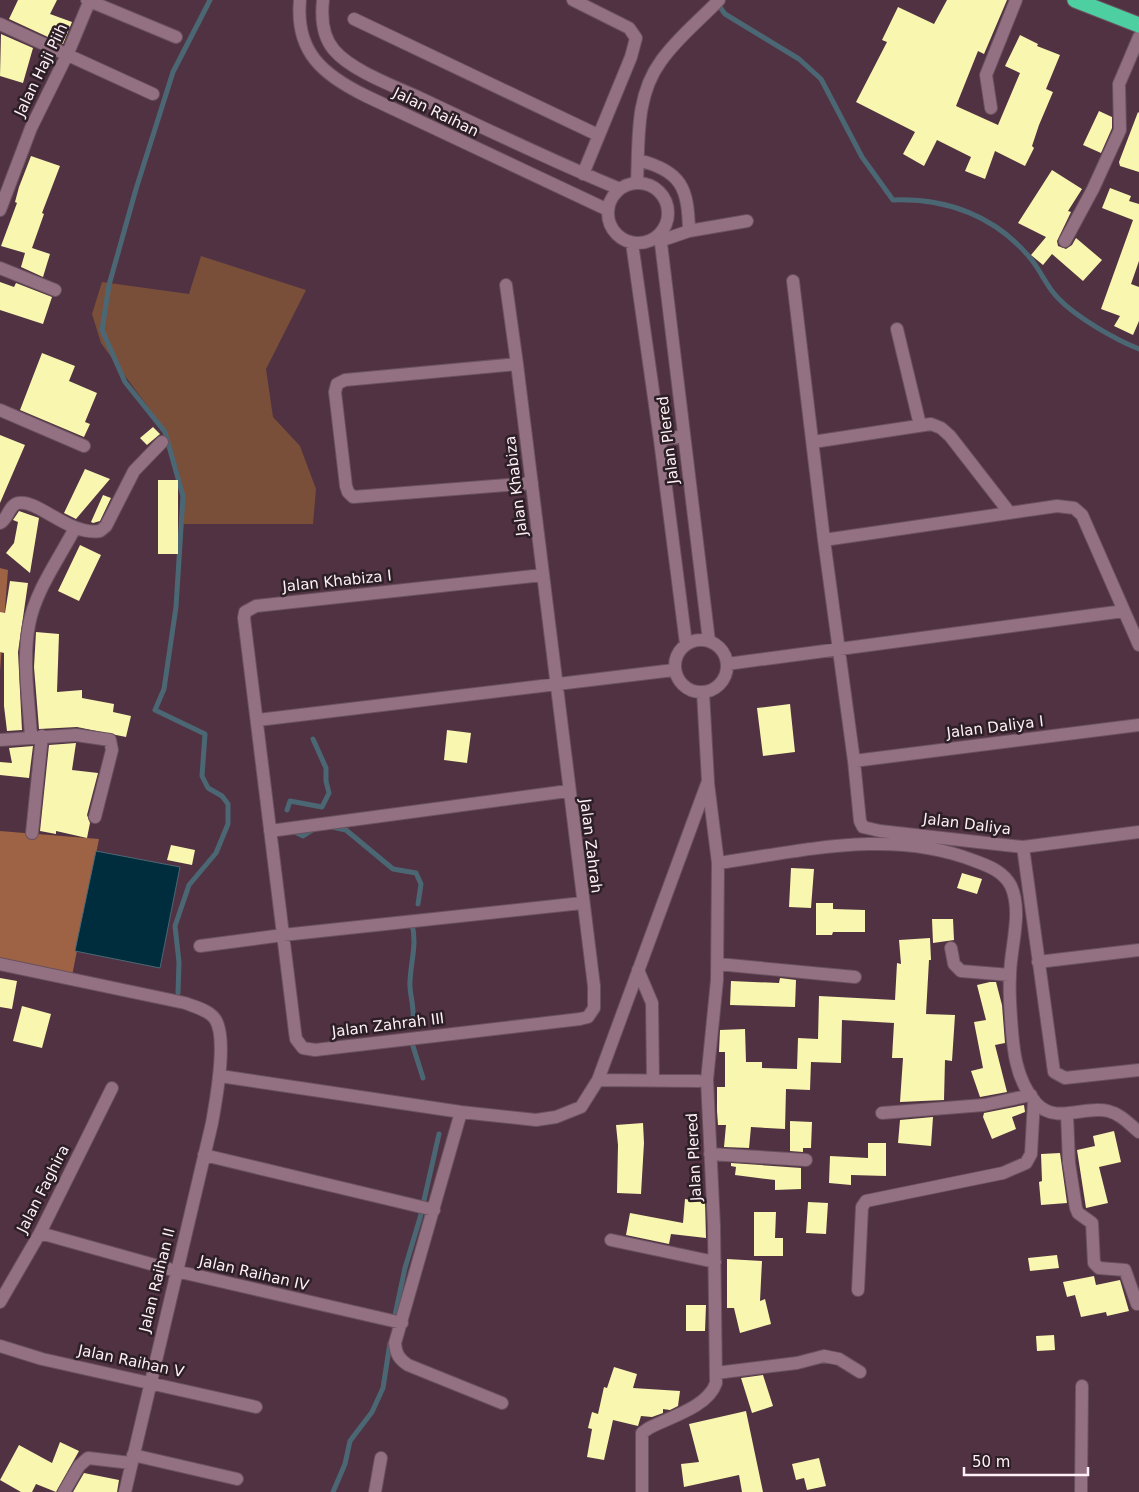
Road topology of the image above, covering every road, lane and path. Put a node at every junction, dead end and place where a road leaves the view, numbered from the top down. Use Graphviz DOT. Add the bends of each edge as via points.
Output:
graph roads {
  1 [pos="89,0"];
  2 [pos="300,0"];
  3 [pos="323,0"];
  4 [pos="573,0"];
  5 [pos="1016,0"];
  6 [pos="1075,0"];
  7 [pos="716,4"];
  8 [pos="354,19"];
  9 [pos="0,24"];
  10 [pos="1139,25"];
  11 [pos="176,37"];
  12 [pos="1139,37"];
  13 [pos="68,53"];
  14 [pos="408,92"];
  15 [pos="153,94"];
  16 [pos="991,108"];
  17 [pos="399,111"];
  18 [pos="598,135"];
  19 [pos="638,160"];
  20 [pos="583,174"];
  21 [pos="637,183"];
  22 [pos="620,189"];
  23 [pos="0,210"];
  24 [pos="608,210"];
  25 [pos="747,221"];
  26 [pos="689,231"];
  27 [pos="660,238"];
  28 [pos="1065,241"];
  29 [pos="632,243"];
  30 [pos="0,268"];
  31 [pos="793,281"];
  32 [pos="506,285"];
  33 [pos="55,290"];
  34 [pos="897,329"];
  35 [pos="517,364"];
  36 [pos="0,410"];
  37 [pos="920,425"];
  38 [pos="684,436"];
  39 [pos="660,440"];
  40 [pos="162,442"];
  41 [pos="814,442"];
  42 [pos="84,446"];
  43 [pos="532,484"];
  44 [pos="1009,512"];
  45 [pos="0,523"];
  46 [pos="75,528"];
  47 [pos="824,540"];
  48 [pos="543,575"];
  49 [pos="1124,611"];
  50 [pos="708,640"];
  51 [pos="686,644"];
  52 [pos="1139,645"];
  53 [pos="840,648"];
  54 [pos="727,664"];
  55 [pos="674,670"];
  56 [pos="556,682"];
  57 [pos="703,692"];
  58 [pos="258,720"];
  59 [pos="1139,725"];
  60 [pos="36,736"];
  61 [pos="0,740"];
  62 [pos="854,761"];
  63 [pos="708,781"];
  64 [pos="568,791"];
  65 [pos="95,817"];
  66 [pos="270,831"];
  67 [pos="1139,832"];
  68 [pos="32,833"];
  69 [pos="1023,847"];
  70 [pos="718,862"];
  71 [pos="582,903"];
  72 [pos="283,935"];
  73 [pos="200,946"];
  74 [pos="951,948"];
  75 [pos="1139,950"];
  76 [pos="1038,962"];
  77 [pos="0,964"];
  78 [pos="718,964"];
  79 [pos="638,970"];
  80 [pos="1010,975"];
  81 [pos="855,977"];
  82 [pos="592,1013"];
  83 [pos="1139,1070"];
  84 [pos="220,1076"];
  85 [pos="598,1080"];
  86 [pos="653,1081"];
  87 [pos="699,1081"];
  88 [pos="112,1088"];
  89 [pos="1032,1097"];
  90 [pos="462,1112"];
  91 [pos="882,1113"];
  92 [pos="1067,1114"];
  93 [pos="1139,1132"];
  94 [pos="204,1154"];
  95 [pos="710,1154"];
  96 [pos="806,1160"];
  97 [pos="431,1210"];
  98 [pos="40,1233"];
  99 [pos="611,1240"];
  100 [pos="715,1262"];
  101 [pos="176,1271"];
  102 [pos="858,1290"];
  103 [pos="0,1302"];
  104 [pos="1137,1304"];
  105 [pos="400,1323"];
  106 [pos="0,1346"];
  107 [pos="860,1372"];
  108 [pos="716,1373"];
  109 [pos="149,1382"];
  110 [pos="1082,1386"];
  111 [pos="502,1403"];
  112 [pos="256,1407"];
  113 [pos="381,1458"];
  114 [pos="132,1459"];
  115 [pos="237,1479"];
  116 [pos="64,1492"];
  117 [pos="125,1492"];
  118 [pos="375,1492"];
  119 [pos="642,1492"];
  120 [pos="1081,1492"];
  1 -- 11 [label="street"];
  1 -- 13 [label="street, Jalan Haji Piih"];
  2 -- 17 [label="street, Jalan Raihan" via="299,20 303,38 323,69 342,84"];
  3 -- 14 [label="street, Jalan Raihan" via="323,28 335,51 355,66"];
  4 -- 18 [label="street" via="629,28 636,38"];
  5 -- 16 [label="street" via="986,75"];
  6 -- 10 [label="highway"];
  7 -- 19 [label="street" via="667,52 650,77 642,104"];
  8 -- 18 [label="street"];
  9 -- 13 [label="street"];
  12 -- 28 [label="street" via="1119,84 1120,130"];
  13 -- 15 [label="street"];
  13 -- 23 [label="street, Jalan Haji Piih" via="31,128"];
  14 -- 17 [label="street"];
  14 -- 20 [label="street, Jalan Raihan"];
  17 -- 24 [label="street, Jalan Raihan"];
  18 -- 20 [label="street"];
  19 -- 21 [label="street"];
  19 -- 26 [label="street" via="659,165 677,180 688,208"];
  20 -- 22 [label="street, Jalan Raihan"];
  21 -- 22 [label="street"];
  21 -- 27 [label="street" via="659,191 666,201 669,213"];
  22 -- 24 [label="street"];
  24 -- 29 [label="street" via="614,231"];
  25 -- 26 [label="street"];
  26 -- 27 [label="street"];
  27 -- 29 [label="street"];
  27 -- 38 [label="street, Jalan Plered"];
  29 -- 39 [label="street"];
  30 -- 33 [label="street"];
  31 -- 41 [label="street, Jalan Daliya"];
  32 -- 35 [label="street, Jalan Khabiza"];
  34 -- 37 [label="street"];
  35 -- 43 [label="street, Jalan Khabiza"];
  35 -- 43 [label="street" via="344,380 337,384 335,392 346,486 353,497"];
  36 -- 42 [label="street"];
  37 -- 41 [label="street"];
  37 -- 44 [label="street" via="942,428"];
  38 -- 39 [label="street"];
  38 -- 50 [label="street, Jalan Plered"];
  39 -- 51 [label="street"];
  40 -- 46 [label="street" via="134,471 106,526 95,532"];
  41 -- 47 [label="street, Jalan Daliya"];
  43 -- 48 [label="street, Jalan Khabiza"];
  44 -- 47 [label="street"];
  44 -- 49 [label="street" via="1064,506 1079,511"];
  45 -- 46 [label="street" via="13,506 20,503"];
  46 -- 60 [label="street" via="37,600 29,626 27,664"];
  47 -- 53 [label="street, Jalan Daliya"];
  48 -- 56 [label="street, Jalan Khabiza"];
  48 -- 58 [label="street, Jalan Khabiza I" via="248,608 244,618"];
  49 -- 52 [label="street"];
  49 -- 53 [label="street"];
  50 -- 51 [label="street"];
  50 -- 54 [label="street" via="718,646"];
  51 -- 55 [label="street" via="675,659"];
  53 -- 54 [label="street"];
  53 -- 62 [label="street, Jalan Daliya"];
  54 -- 57 [label="street" via="721,683 713,690"];
  55 -- 56 [label="street"];
  55 -- 57 [label="street" via="683,686"];
  56 -- 58 [label="street"];
  56 -- 64 [label="street, Jalan Zahrah"];
  57 -- 63 [label="street, Jalan Plered"];
  58 -- 66 [label="street"];
  59 -- 62 [label="street, Jalan Daliya I"];
  60 -- 61 [label="street"];
  60 -- 65 [label="street" via="76,735 110,740 112,750"];
  60 -- 68 [label="street"];
  62 -- 69 [label="street, Jalan Daliya" via="863,827"];
  63 -- 70 [label="street, Jalan Plered"];
  63 -- 79 [label="street"];
  64 -- 66 [label="street"];
  64 -- 71 [label="street, Jalan Zahrah"];
  66 -- 72 [label="street"];
  67 -- 69 [label="street"];
  69 -- 76 [label="street, Jalan Daliya"];
  70 -- 78 [label="street, Jalan Plered"];
  70 -- 80 [label="street" via="859,842 911,846 962,856 995,869 1011,885 1016,911"];
  71 -- 72 [label="street"];
  71 -- 82 [label="street, Jalan Zahrah" via="595,997"];
  72 -- 73 [label="street"];
  72 -- 82 [label="street, Jalan Zahrah III" via="296,1039 307,1050 580,1019"];
  74 -- 80 [label="street" via="954,964 961,971"];
  75 -- 76 [label="street"];
  76 -- 83 [label="street, Jalan Daliya" via="1054,1072 1065,1078"];
  77 -- 84 [label="street, Jalan Raihan II" via="162,997 208,1013 218,1025"];
  78 -- 81 [label="street"];
  78 -- 95 [label="street, Jalan Plered" via="707,1080"];
  79 -- 85 [label="street"];
  79 -- 86 [label="street" via="652,1003"];
  80 -- 89 [label="street" via="1014,1055 1020,1076"];
  84 -- 90 [label="street"];
  84 -- 94 [label="street, Jalan Raihan II"];
  85 -- 86 [label="street"];
  85 -- 90 [label="street" via="581,1107 556,1117 536,1120"];
  86 -- 87 [label="street"];
  88 -- 98 [label="street, Jalan Faghira"];
  89 -- 91 [label="street"];
  89 -- 92 [label="street" via="1051,1112"];
  89 -- 102 [label="street" via="1031,1154 1026,1163 1003,1173 866,1201 862,1207"];
  90 -- 97 [label="street"];
  92 -- 93 [label="street" via="1107,1110"];
  92 -- 104 [label="street" via="1073,1195 1078,1213 1092,1224 1094,1263 1099,1268 1125,1270"];
  94 -- 97 [label="street"];
  94 -- 101 [label="street, Jalan Raihan II"];
  95 -- 96 [label="street"];
  95 -- 100 [label="street, Jalan Plered"];
  97 -- 105 [label="street"];
  98 -- 101 [label="street, Jalan Raihan IV"];
  98 -- 103 [label="street, Jalan Faghira"];
  99 -- 100 [label="street"];
  100 -- 108 [label="street, Jalan Plered"];
  101 -- 105 [label="street, Jalan Raihan IV"];
  101 -- 109 [label="street, Jalan Raihan II"];
  105 -- 111 [label="street" via="395,1343 400,1360"];
  106 -- 109 [label="street, Jalan Raihan V"];
  107 -- 108 [label="street" via="839,1359 824,1356"];
  108 -- 119 [label="street, Jalan Plered" via="714,1390 704,1400 642,1433"];
  109 -- 112 [label="street, Jalan Raihan V"];
  109 -- 114 [label="street, Jalan Raihan II"];
  110 -- 120 [label="street"];
  113 -- 118 [label="street"];
  114 -- 115 [label="street"];
  114 -- 116 [label="street" via="88,1458 79,1466"];
  114 -- 117 [label="street, Jalan Raihan II"];
}
